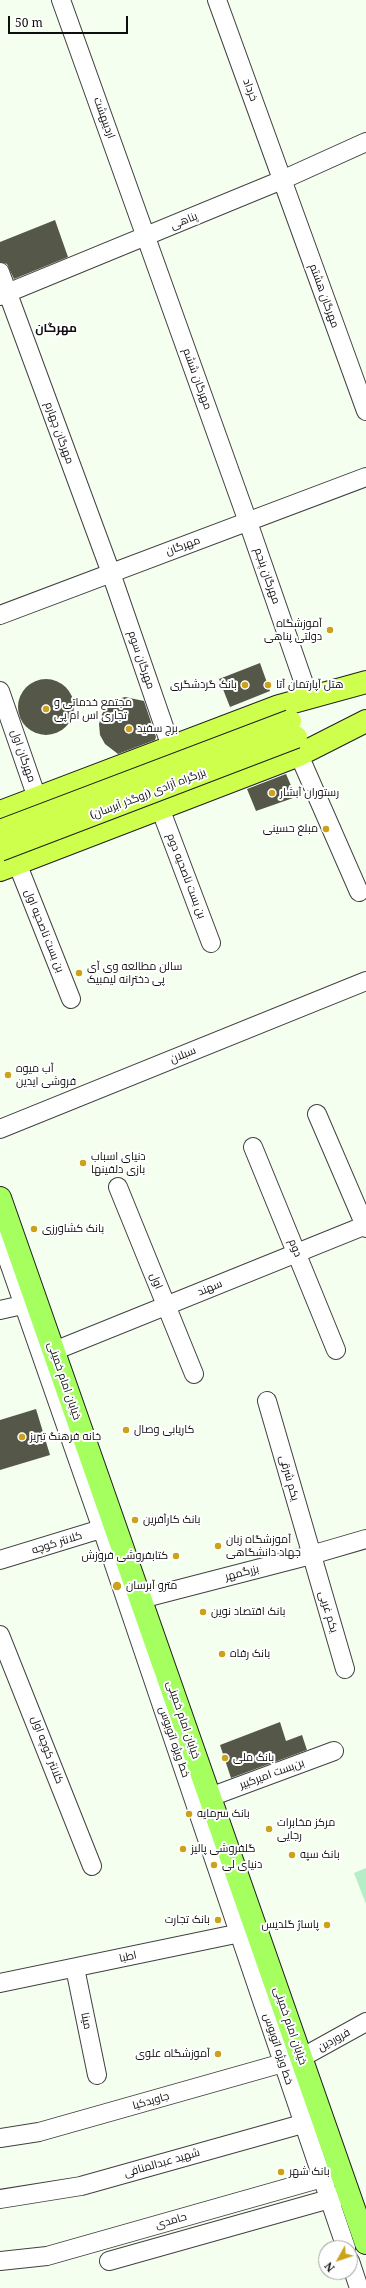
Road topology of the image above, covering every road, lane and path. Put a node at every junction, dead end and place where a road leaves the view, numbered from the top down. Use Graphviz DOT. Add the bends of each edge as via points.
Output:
graph roads {
  1 [pos="61,0"];
  2 [pos="217,0"];
  3 [pos="366,142"];
  4 [pos="282,180"];
  5 [pos="146,236"];
  6 [pos="0,272"];
  7 [pos="4,294"];
  8 [pos="366,411"];
  9 [pos="366,477"];
  10 [pos="248,522"];
  11 [pos="111,572"];
  12 [pos="0,615"];
  13 [pos="366,683"];
  14 [pos="0,691"];
  15 [pos="309,698"];
  16 [pos="366,717"];
  17 [pos="366,721"];
  18 [pos="295,738"];
  19 [pos="171,747"];
  20 [pos="61,789"];
  21 [pos="38,798"];
  22 [pos="160,808"];
  23 [pos="0,812"];
  24 [pos="0,831"];
  25 [pos="82,838"];
  26 [pos="0,850"];
  27 [pos="9,866"];
  28 [pos="359,892"];
  29 [pos="211,944"];
  30 [pos="366,982"];
  31 [pos="71,999"];
  32 [pos="317,1114"];
  33 [pos="0,1129"];
  34 [pos="253,1147"];
  35 [pos="118,1187"];
  36 [pos="0,1198"];
  37 [pos="366,1226"];
  38 [pos="0,1237"];
  39 [pos="297,1253"];
  40 [pos="30,1302"];
  41 [pos="166,1306"];
  42 [pos="0,1310"];
  43 [pos="336,1350"];
  44 [pos="54,1351"];
  45 [pos="194,1374"];
  46 [pos="268,1401"];
  47 [pos="108,1527"];
  48 [pos="366,1539"];
  49 [pos="311,1556"];
  50 [pos="0,1560"];
  51 [pos="141,1599"];
  52 [pos="0,1635"];
  53 [pos="345,1669"];
  54 [pos="334,1751"];
  55 [pos="210,1797"];
  56 [pos="92,1866"];
  57 [pos="248,1932"];
  58 [pos="75,1968"];
  59 [pos="0,1983"];
  60 [pos="366,2022"];
  61 [pos="292,2060"];
  62 [pos="96,2075"];
  63 [pos="312,2121"];
  64 [pos="0,2138"];
  65 [pos="332,2175"];
  66 [pos="339,2196"];
  67 [pos="0,2200"];
  68 [pos="345,2240"];
  69 [pos="366,2243"];
  70 [pos="0,2261"];
  71 [pos="109,2261"];
  1 -- 5 [label="street, اردیبهشت"];
  2 -- 4 [label="street, خرداد"];
  3 -- 4 [label="street, پناهی"];
  4 -- 5 [label="street, پناهی"];
  4 -- 8 [label="street, مهرگان هشتم"];
  5 -- 7 [label="street, پناهی"];
  5 -- 10 [label="street, مهرگان ششم"];
  6 -- 7 [label="street"];
  7 -- 11 [label="street, مهرگان چهارم"];
  9 -- 10 [label="street, مهرگان"];
  10 -- 11 [label="street, مهرگان"];
  10 -- 15 [label="street, مهرگان پنجم"];
  11 -- 12 [label="street, مهرگان"];
  11 -- 19 [label="street, مهرگان سوم"];
  13 -- 15 [label="highway"];
  13 -- 18 [label="highway"];
  14 -- 21 [label="street, مهرگان اول"];
  15 -- 19 [label="highway" via="279,706"];
  16 -- 18 [label="highway"];
  17 -- 18 [label="highway"];
  18 -- 22 [label="highway"];
  18 -- 24 [label="highway, بزرگراه آزادی (روگذر آبرسان), bridge"];
  18 -- 26 [label="highway, بزرگراه آزادی (روگذر آبرسان), bridge"];
  18 -- 28 [label="street"];
  19 -- 20 [label="highway"];
  20 -- 21 [label="highway"];
  20 -- 25 [label="highway" via="54,801 53,817 65,833"];
  21 -- 23 [label="highway"];
  22 -- 25 [label="highway"];
  22 -- 29 [label="street, بن بست ناصحیه دوم"];
  25 -- 27 [label="highway"];
  27 -- 31 [label="street, بن بست ناصحیه اول"];
  30 -- 33 [label="street, سبلان"];
  32 -- 37 [label="street"];
  34 -- 39 [label="street, دوم"];
  35 -- 41 [label="street, اول"];
  36 -- 40 [label="main road, خیابان امام خمینی"];
  37 -- 39 [label="street, سهند"];
  38 -- 40 [label="street, خط ویژه اتوبوس"];
  39 -- 41 [label="street, سهند"];
  39 -- 43 [label="street, دوم"];
  40 -- 42 [label="street"];
  40 -- 44 [label="main road, خیابان امام خمینی"];
  40 -- 47 [label="street, خط ویژه اتوبوس"];
  41 -- 44 [label="street, سهند"];
  41 -- 45 [label="street, اول"];
  44 -- 47 [label="main road, خیابان امام خمینی"];
  46 -- 49 [label="street, یکم شرقی"];
  47 -- 50 [label="street, کلانتر کوچه"];
  47 -- 51 [label="main road, خیابان امام خمینی"];
  47 -- 57 [label="street, خط ویژه اتوبوس"];
  48 -- 49 [label="street, بزرگمهر"];
  49 -- 51 [label="street, بزرگمهر"];
  49 -- 53 [label="street, یکم غربی"];
  51 -- 55 [label="main road, خیابان امام خمینی"];
  52 -- 56 [label="street, کلانتر کوچه اول"];
  54 -- 55 [label="street, بن‌بست امیرکبیر"];
  55 -- 57 [label="main road, خیابان امام خمینی"];
  57 -- 58 [label="street, اطبا"];
  57 -- 61 [label="main road, خیابان امام خمینی"];
  58 -- 59 [label="street, اطبا"];
  58 -- 62 [label="street, مینا"];
  60 -- 61 [label="street, فروردین"];
  61 -- 63 [label="main road, خیابان امام خمینی"];
  61 -- 64 [label="street, جاویدکیا" via="39,2132"];
  63 -- 65 [label="main road, خیابان امام خمینی"];
  63 -- 67 [label="street, شهید عبدالمنافی" via="81,2186"];
  65 -- 66 [label="main road, خیابان امام خمینی"];
  65 -- 70 [label="street, حامدی" via="47,2256"];
  66 -- 68 [label="street"];
  66 -- 69 [label="main road, خیابان امام خمینی"];
  66 -- 71 [label="street"];
}
